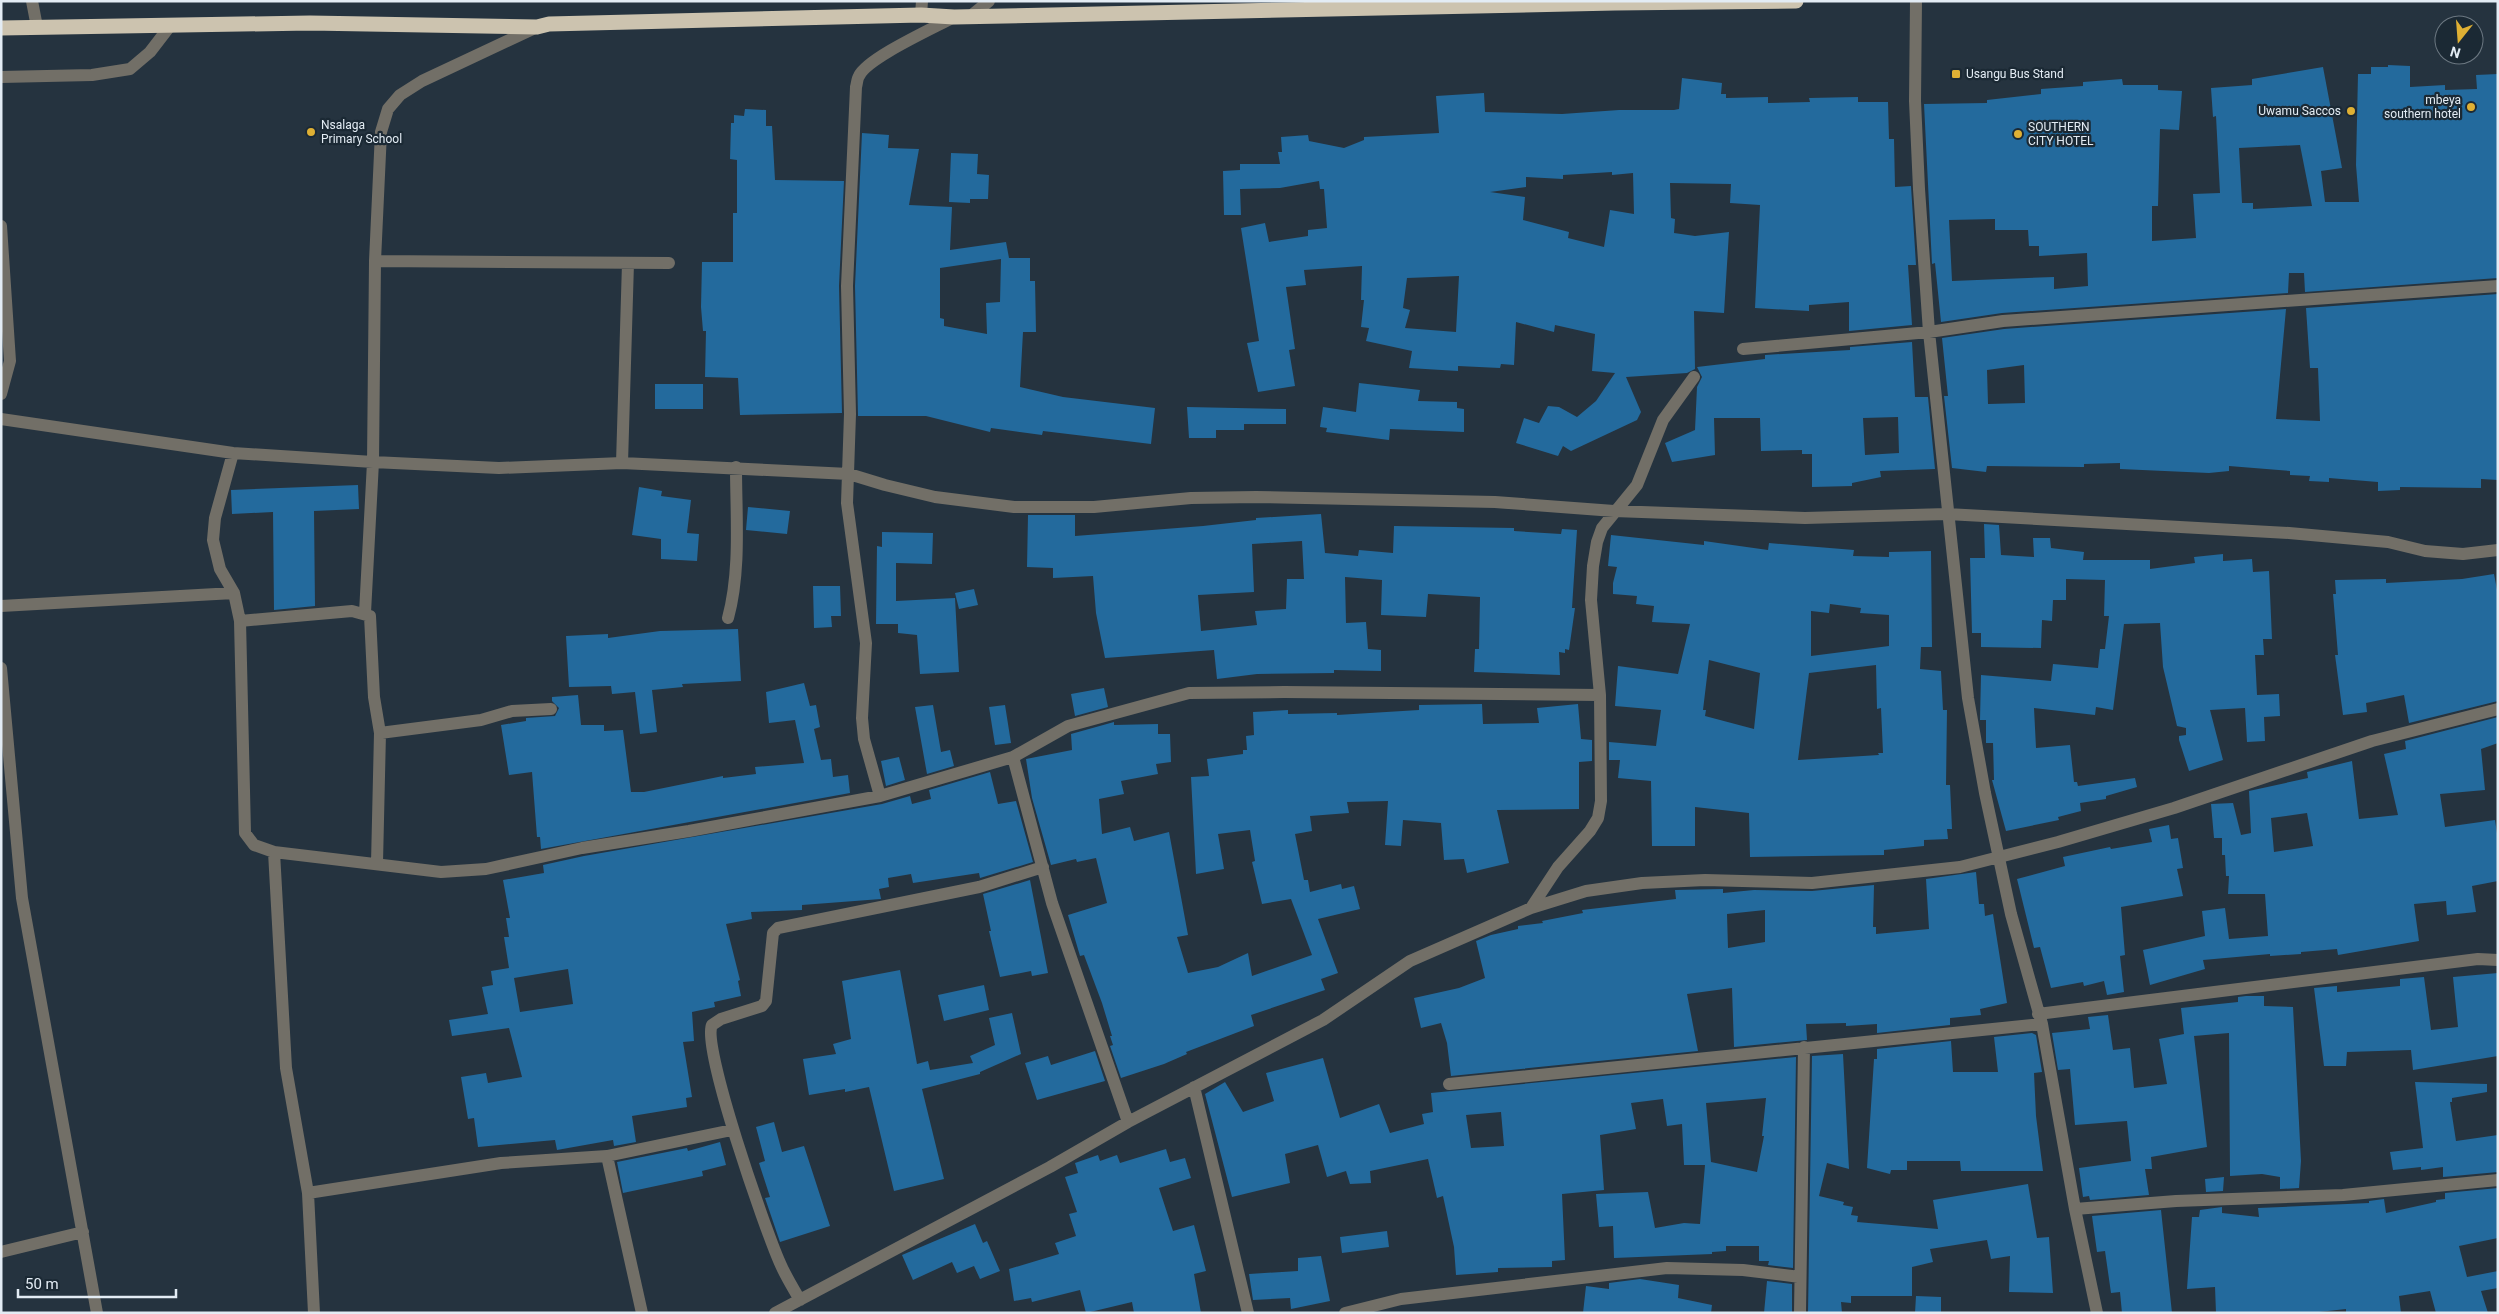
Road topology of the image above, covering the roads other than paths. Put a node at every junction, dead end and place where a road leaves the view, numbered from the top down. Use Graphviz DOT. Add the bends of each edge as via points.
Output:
graph roads {
  1 [pos="32,1"];
  2 [pos="989,1"];
  3 [pos="1796,1"];
  4 [pos="1916,1"];
  5 [pos="922,8"];
  6 [pos="972,15"];
  7 [pos="954,17"];
  8 [pos="170,26"];
  9 [pos="37,27"];
  10 [pos="537,27"];
  11 [pos="1,28"];
  12 [pos="1,76"];
  13 [pos="1,226"];
  14 [pos="375,261"];
  15 [pos="628,263"];
  16 [pos="669,263"];
  17 [pos="2498,286"];
  18 [pos="1929,332"];
  19 [pos="1743,349"];
  20 [pos="1694,377"];
  21 [pos="1,394"];
  22 [pos="1,419"];
  23 [pos="233,453"];
  24 [pos="373,462"];
  25 [pos="622,463"];
  26 [pos="736,467"];
  27 [pos="849,474"];
  28 [pos="1614,511"];
  29 [pos="1947,514"];
  30 [pos="2498,550"];
  31 [pos="234,593"];
  32 [pos="1,606"];
  33 [pos="364,613"];
  34 [pos="728,618"];
  35 [pos="240,621"];
  36 [pos="1,668"];
  37 [pos="1600,695"];
  38 [pos="551,709"];
  39 [pos="2498,709"];
  40 [pos="380,733"];
  41 [pos="1013,757"];
  42 [pos="7,780"];
  43 [pos="880,796"];
  44 [pos="274,852"];
  45 [pos="2000,857"];
  46 [pos="377,863"];
  47 [pos="1043,866"];
  48 [pos="1531,908"];
  49 [pos="2498,960"];
  50 [pos="2040,1019"];
  51 [pos="1804,1047"];
  52 [pos="1449,1084"];
  53 [pos="1194,1087"];
  54 [pos="1128,1122"];
  55 [pos="732,1130"];
  56 [pos="607,1156"];
  57 [pos="2498,1180"];
  58 [pos="308,1193"];
  59 [pos="2075,1208"];
  60 [pos="83,1232"];
  61 [pos="1,1252"];
  62 [pos="1800,1277"];
  63 [pos="800,1300"];
  64 [pos="97,1313"];
  65 [pos="314,1313"];
  66 [pos="642,1313"];
  67 [pos="775,1313"];
  68 [pos="1248,1313"];
  69 [pos="1345,1313"];
  70 [pos="1800,1313"];
  71 [pos="2097,1313"];
  1 -- 9 [label="street"];
  2 -- 6 [label="street"];
  3 -- 6 [label="highway"];
  4 -- 18 [label="street" via="1918,188"];
  5 -- 7 [label="highway"];
  5 -- 10 [label="highway"];
  6 -- 7 [label="highway"];
  7 -- 27 [label="street" via="868,66 859,76 856,87 847,286"];
  8 -- 9 [label="highway"];
  8 -- 10 [label="highway" via="310,23"];
  8 -- 12 [label="street" via="150,52 130,69 92,75"];
  9 -- 11 [label="highway"];
  10 -- 14 [label="street" via="422,81 400,95 388,109 381,132"];
  13 -- 21 [label="street" via="10,361"];
  14 -- 15 [label="street"];
  14 -- 24 [label="street"];
  15 -- 16 [label="street"];
  15 -- 25 [label="street"];
  17 -- 18 [label="street" via="2003,321"];
  18 -- 19 [label="street"];
  18 -- 29 [label="street"];
  20 -- 28 [label="street" via="1662,420 1637,485"];
  22 -- 23 [label="street"];
  23 -- 24 [label="street"];
  23 -- 31 [label="street" via="215,518 213,540 220,569"];
  24 -- 25 [label="street" via="499,468"];
  24 -- 33 [label="street"];
  25 -- 26 [label="street"];
  26 -- 27 [label="street"];
  26 -- 34 [label="street" via="735,570"];
  27 -- 28 [label="street" via="935,497 1014,507 1094,507 1191,498 1256,497 1495,502"];
  27 -- 43 [label="street" via="847,503 866,643 864,739"];
  28 -- 29 [label="street" via="1805,518"];
  28 -- 37 [label="street" via="1602,528 1593,566 1592,615"];
  29 -- 30 [label="street" via="2289,533 2388,542 2425,551 2463,554"];
  29 -- 45 [label="street" via="1968,698"];
  31 -- 32 [label="street"];
  31 -- 35 [label="street"];
  33 -- 35 [label="street" via="352,610"];
  33 -- 40 [label="street" via="370,616 371,621 374,697"];
  35 -- 44 [label="street" via="244,833 254,845"];
  36 -- 42 [label="street"];
  37 -- 41 [label="street" via="1190,693 1068,726"];
  37 -- 48 [label="street" via="1601,801 1598,818 1558,867"];
  38 -- 40 [label="street"];
  39 -- 45 [label="street" via="2372,741 2174,808"];
  40 -- 46 [label="street"];
  41 -- 43 [label="street"];
  41 -- 47 [label="street"];
  42 -- 60 [label="street" via="38,994"];
  43 -- 46 [label="street" via="689,832 582,848 466,872 433,872"];
  44 -- 46 [label="street"];
  44 -- 58 [label="street" via="286,1068"];
  45 -- 48 [label="street" via="1960,867 1812,883 1642,882 1586,891"];
  45 -- 50 [label="street" via="2011,914"];
  47 -- 54 [label="street" via="1052,903"];
  47 -- 55 [label="street" via="979,887 778,928 773,933 766,1001 762,1006 721,1019 710,1029"];
  48 -- 53 [label="street" via="1410,961 1323,1020"];
  49 -- 50 [label="street" via="2478,959"];
  50 -- 51 [label="street"];
  50 -- 59 [label="street"];
  51 -- 52 [label="street"];
  51 -- 62 [label="street"];
  53 -- 54 [label="street"];
  53 -- 68 [label="street"];
  54 -- 63 [label="street" via="1050,1168"];
  55 -- 56 [label="street"];
  55 -- 63 [label="street" via="780,1262"];
  56 -- 58 [label="street" via="501,1163"];
  56 -- 66 [label="street"];
  57 -- 59 [label="street" via="2343,1195"];
  58 -- 65 [label="street"];
  59 -- 71 [label="street"];
  60 -- 61 [label="street"];
  60 -- 64 [label="street"];
  62 -- 69 [label="street" via="1743,1270 1667,1268 1401,1299"];
  62 -- 70 [label="street"];
  63 -- 67 [label="street"];
}
